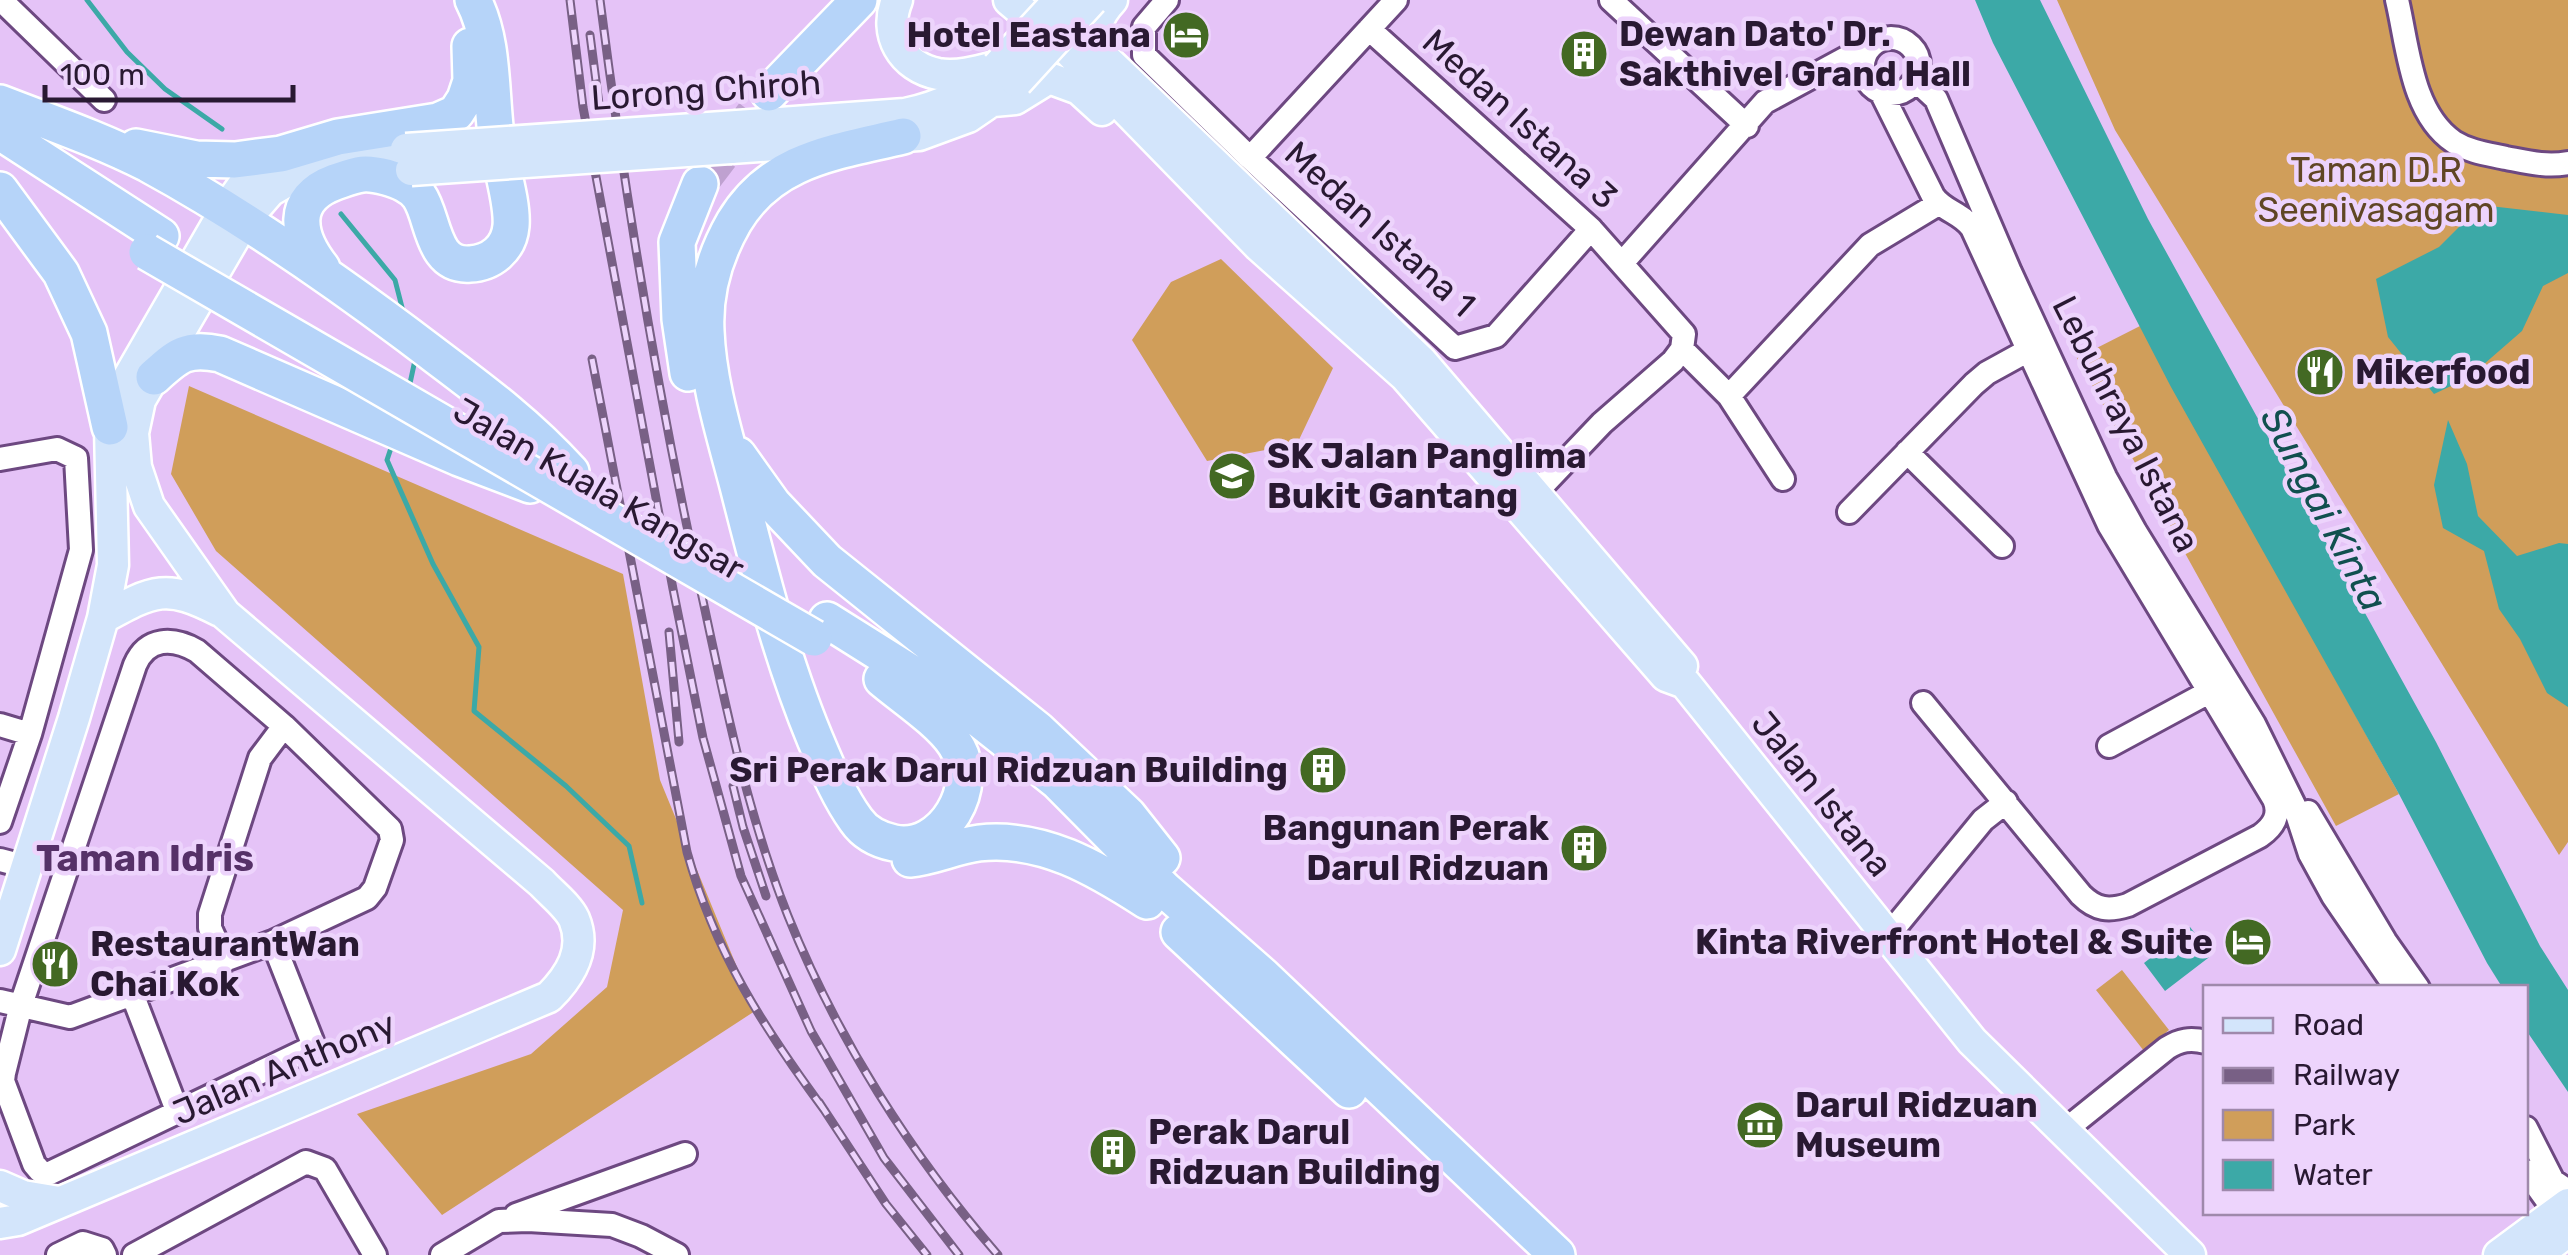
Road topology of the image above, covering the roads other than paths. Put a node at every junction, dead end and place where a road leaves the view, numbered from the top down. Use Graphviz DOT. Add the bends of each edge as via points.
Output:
graph roads {
  1 [pos="1,0"];
  2 [pos="472,0"];
  3 [pos="897,0"];
  4 [pos="1009,0"];
  5 [pos="1032,0"];
  6 [pos="1059,0"];
  7 [pos="1092,0"];
  8 [pos="1112,0"];
  9 [pos="1167,0"];
  10 [pos="1396,0"];
  11 [pos="1611,0"];
  12 [pos="2398,0"];
  13 [pos="854,2"];
  14 [pos="1369,29"];
  15 [pos="1874,43"];
  16 [pos="1917,58"];
  17 [pos="1002,84"];
  18 [pos="1912,84"];
  19 [pos="1874,86"];
  20 [pos="770,93"];
  21 [pos="104,100"];
  22 [pos="0,103"];
  23 [pos="1747,126"];
  24 [pos="0,132"];
  25 [pos="903,136"];
  26 [pos="734,137"];
  27 [pos="86,138"];
  28 [pos="1956,145"];
  29 [pos="282,154"];
  30 [pos="1250,158"];
  31 [pos="0,159"];
  32 [pos="408,159"];
  33 [pos="2568,163"];
  34 [pos="365,172"];
  35 [pos="700,184"];
  36 [pos="0,190"];
  37 [pos="1938,204"];
  38 [pos="235,215"];
  39 [pos="1592,229"];
  40 [pos="1259,246"];
  41 [pos="1623,262"];
  42 [pos="330,277"];
  43 [pos="1681,338"];
  44 [pos="1405,344"];
  45 [pos="2027,351"];
  46 [pos="154,377"];
  47 [pos="1728,396"];
  48 [pos="110,427"];
  49 [pos="726,438"];
  50 [pos="1907,452"];
  51 [pos="0,459"];
  52 [pos="1783,479"];
  53 [pos="577,488"];
  54 [pos="1528,500"];
  55 [pos="1849,512"];
  56 [pos="2002,546"];
  57 [pos="225,614"];
  58 [pos="103,618"];
  59 [pos="820,629"];
  60 [pos="882,679"];
  61 [pos="2209,692"];
  62 [pos="1923,703"];
  63 [pos="74,718"];
  64 [pos="2254,724"];
  65 [pos="0,725"];
  66 [pos="284,726"];
  67 [pos="113,730"];
  68 [pos="30,734"];
  69 [pos="2108,746"];
  70 [pos="2006,802"];
  71 [pos="0,822"];
  72 [pos="2319,836"];
  73 [pos="14,863"];
  74 [pos="1156,895"];
  75 [pos="2344,913"];
  76 [pos="1888,937"];
  77 [pos="274,942"];
  78 [pos="0,950"];
  79 [pos="225,960"];
  80 [pos="1264,976"];
  81 [pos="2394,985"];
  82 [pos="2416,985"];
  83 [pos="133,996"];
  84 [pos="11,1003"];
  85 [pos="2203,1041"];
  86 [pos="178,1113"];
  87 [pos="2064,1131"];
  88 [pos="2528,1132"];
  89 [pos="685,1154"];
  90 [pos="2528,1173"];
  91 [pos="0,1186"];
  92 [pos="62,1202"];
  93 [pos="2566,1211"];
  94 [pos="499,1221"];
  95 [pos="6,1225"];
  96 [pos="58,1255"];
  97 [pos="106,1255"];
  98 [pos="134,1255"];
  99 [pos="375,1255"];
  100 [pos="442,1255"];
  101 [pos="676,1255"];
  102 [pos="1523,1255"];
  103 [pos="1557,1255"];
  104 [pos="2190,1255"];
  105 [pos="2499,1255"];
  106 [pos="2536,1255"];
  1 -- 21 [label="street"];
  2 -- 29 [label="highway" via="471,81 456,113"];
  2 -- 34 [label="highway" via="490,71 511,226 507,242 498,255 462,264 434,239 421,198 410,187"];
  3 -- 17 [label="main road" via="893,35 909,62"];
  4 -- 40 [label="main road" via="1066,48"];
  5 -- 44 [label="main road" via="1307,266"];
  6 -- 17 [label="main road, bridge"];
  7 -- 17 [label="main road, bridge"];
  8 -- 44 [label="main road" via="1097,22 1098,52"];
  9 -- 30 [label="street, Medan Istana 1" via="1144,27 1144,55"];
  10 -- 14 [label="street"];
  11 -- 23 [label="street"];
  12 -- 33 [label="street" via="2418,90 2440,130 2473,151 2542,165"];
  13 -- 20 [label="highway"];
  14 -- 30 [label="street"];
  14 -- 39 [label="street, Medan Istana 3"];
  15 -- 16 [label="street" via="1900,40"];
  15 -- 19 [label="street" via="1865,56"];
  15 -- 23 [label="street" via="1776,94"];
  16 -- 18 [label="street"];
  16 -- 28 [label="street, Lebuhraya Istana" via="1941,90"];
  17 -- 25 [label="main road, Lorong Chiroh" via="945,127"];
  17 -- 26 [label="main road, Lorong Chiroh" via="905,114"];
  17 -- 40 [label="main road" via="1015,99 1049,78 1079,88"];
  18 -- 19 [label="street" via="1898,92"];
  18 -- 28 [label="street, Lebuhraya Istana" via="1936,99"];
  19 -- 23 [label="street" via="1846,76 1833,79"];
  19 -- 37 [label="street"];
  22 -- 27 [label="highway"];
  23 -- 41 [label="street"];
  24 -- 53 [label="highway, Jalan Kuala Kangsar"];
  25 -- 26 [label="main road, Lorong Chiroh"];
  25 -- 49 [label="highway" via="809,158 771,181 736,219 708,290 706,329"];
  26 -- 32 [label="main road, Lorong Chiroh, bridge"];
  27 -- 29 [label="highway" via="196,159"];
  27 -- 38 [label="highway" via="144,162"];
  28 -- 64 [label="street, Lebuhraya Istana" via="2105,476"];
  29 -- 32 [label="main road"];
  29 -- 38 [label="main road" via="249,177"];
  30 -- 39 [label="street, Medan Istana 1" via="1455,348 1496,336"];
  31 -- 53 [label="highway, Jalan Kuala Kangsar, bridge" via="147,252"];
  32 -- 34 [label="main road"];
  34 -- 38 [label="main road" via="294,177"];
  34 -- 42 [label="highway" via="325,186 305,206 302,234"];
  35 -- 74 [label="highway" via="677,242 688,373 725,526 782,711 836,823 851,841 886,859 1012,842 1044,848"];
  36 -- 48 [label="highway" via="61,273 90,334"];
  37 -- 45 [label="street" via="1972,228"];
  37 -- 47 [label="street" via="1870,244"];
  38 -- 42 [label="highway"];
  38 -- 46 [label="main road"];
  38 -- 48 [label="main road" via="138,358"];
  39 -- 41 [label="street, Medan Istana 3"];
  40 -- 54 [label="main road" via="1405,376"];
  41 -- 43 [label="street, Medan Istana 3"];
  42 -- 53 [label="highway" via="532,430"];
  43 -- 47 [label="street, Medan Istana 3"];
  43 -- 54 [label="street" via="1656,377"];
  44 -- 54 [label="main road"];
  45 -- 50 [label="street" via="1987,372"];
  45 -- 61 [label="street" via="2109,525"];
  46 -- 53 [label="highway, bridge" via="174,358 197,349 220,354 459,458"];
  46 -- 57 [label="main road" via="140,400 133,433 136,467 149,506"];
  47 -- 52 [label="street, Medan Istana 3"];
  48 -- 58 [label="main road" via="113,565"];
  49 -- 60 [label="highway" via="790,680 831,777 867,832 901,844 937,832 954,815 962,768 956,745"];
  49 -- 80 [label="highway" via="773,504 827,561 984,684 1128,815"];
  50 -- 55 [label="street"];
  50 -- 56 [label="street"];
  51 -- 68 [label="street" via="57,450 76,458 80,550"];
  53 -- 59 [label="highway, Jalan Kuala Kangsar"];
  54 -- 76 [label="main road, Jalan Istana" via="1666,676 1685,684"];
  57 -- 58 [label="main road" via="174,592 137,599"];
  57 -- 92 [label="main road, Jalan Anthony" via="542,883 573,918 578,956 549,997"];
  58 -- 63 [label="main road"];
  59 -- 60 [label="highway, Jalan Kuala Kangsar"];
  59 -- 74 [label="highway, Jalan Kuala Kangsar" via="956,701 1057,780"];
  60 -- 74 [label="highway, Jalan Kuala Kangsar" via="1042,795"];
  61 -- 69 [label="street"];
  61 -- 70 [label="street" via="2277,806 2273,824 2260,836 2128,905 2106,910 2082,895"];
  62 -- 70 [label="street"];
  63 -- 67 [label="street"];
  63 -- 73 [label="main road"];
  64 -- 72 [label="street, Lebuhraya Istana"];
  64 -- 75 [label="street, Lebuhraya Istana" via="2310,854"];
  65 -- 68 [label="street"];
  66 -- 67 [label="street" via="197,651 164,641 138,658"];
  66 -- 77 [label="street" via="382,820 392,840 367,898"];
  66 -- 79 [label="street" via="262,753 210,914"];
  67 -- 84 [label="street"];
  68 -- 71 [label="street"];
  70 -- 76 [label="street" via="1983,820"];
  72 -- 75 [label="street" via="2343,891"];
  72 -- 82 [label="street, Lebuhraya Istana"];
  73 -- 78 [label="main road"];
  74 -- 80 [label="highway"];
  74 -- 102 [label="highway"];
  75 -- 81 [label="street, Lebuhraya Istana"];
  76 -- 87 [label="main road, Jalan Istana" via="1972,1041"];
  77 -- 79 [label="street"];
  77 -- 86 [label="street" via="312,1048"];
  79 -- 83 [label="street"];
  80 -- 103 [label="highway"];
  83 -- 84 [label="street" via="70,1017"];
  83 -- 86 [label="street"];
  84 -- 86 [label="street" via="3,1080 40,1171 50,1173"];
  85 -- 87 [label="street" via="2167,1048"];
  87 -- 104 [label="main road, Jalan Istana"];
  88 -- 93 [label="street"];
  89 -- 94 [label="street"];
  90 -- 93 [label="street"];
  91 -- 92 [label="main road"];
  92 -- 95 [label="main road, Jalan Anthony"];
  93 -- 105 [label="main road"];
  93 -- 106 [label="main road"];
  94 -- 100 [label="street"];
  94 -- 101 [label="street" via="612,1225"];
  96 -- 97 [label="street" via="84,1243"];
  98 -- 99 [label="street" via="306,1162 325,1169"];
}
